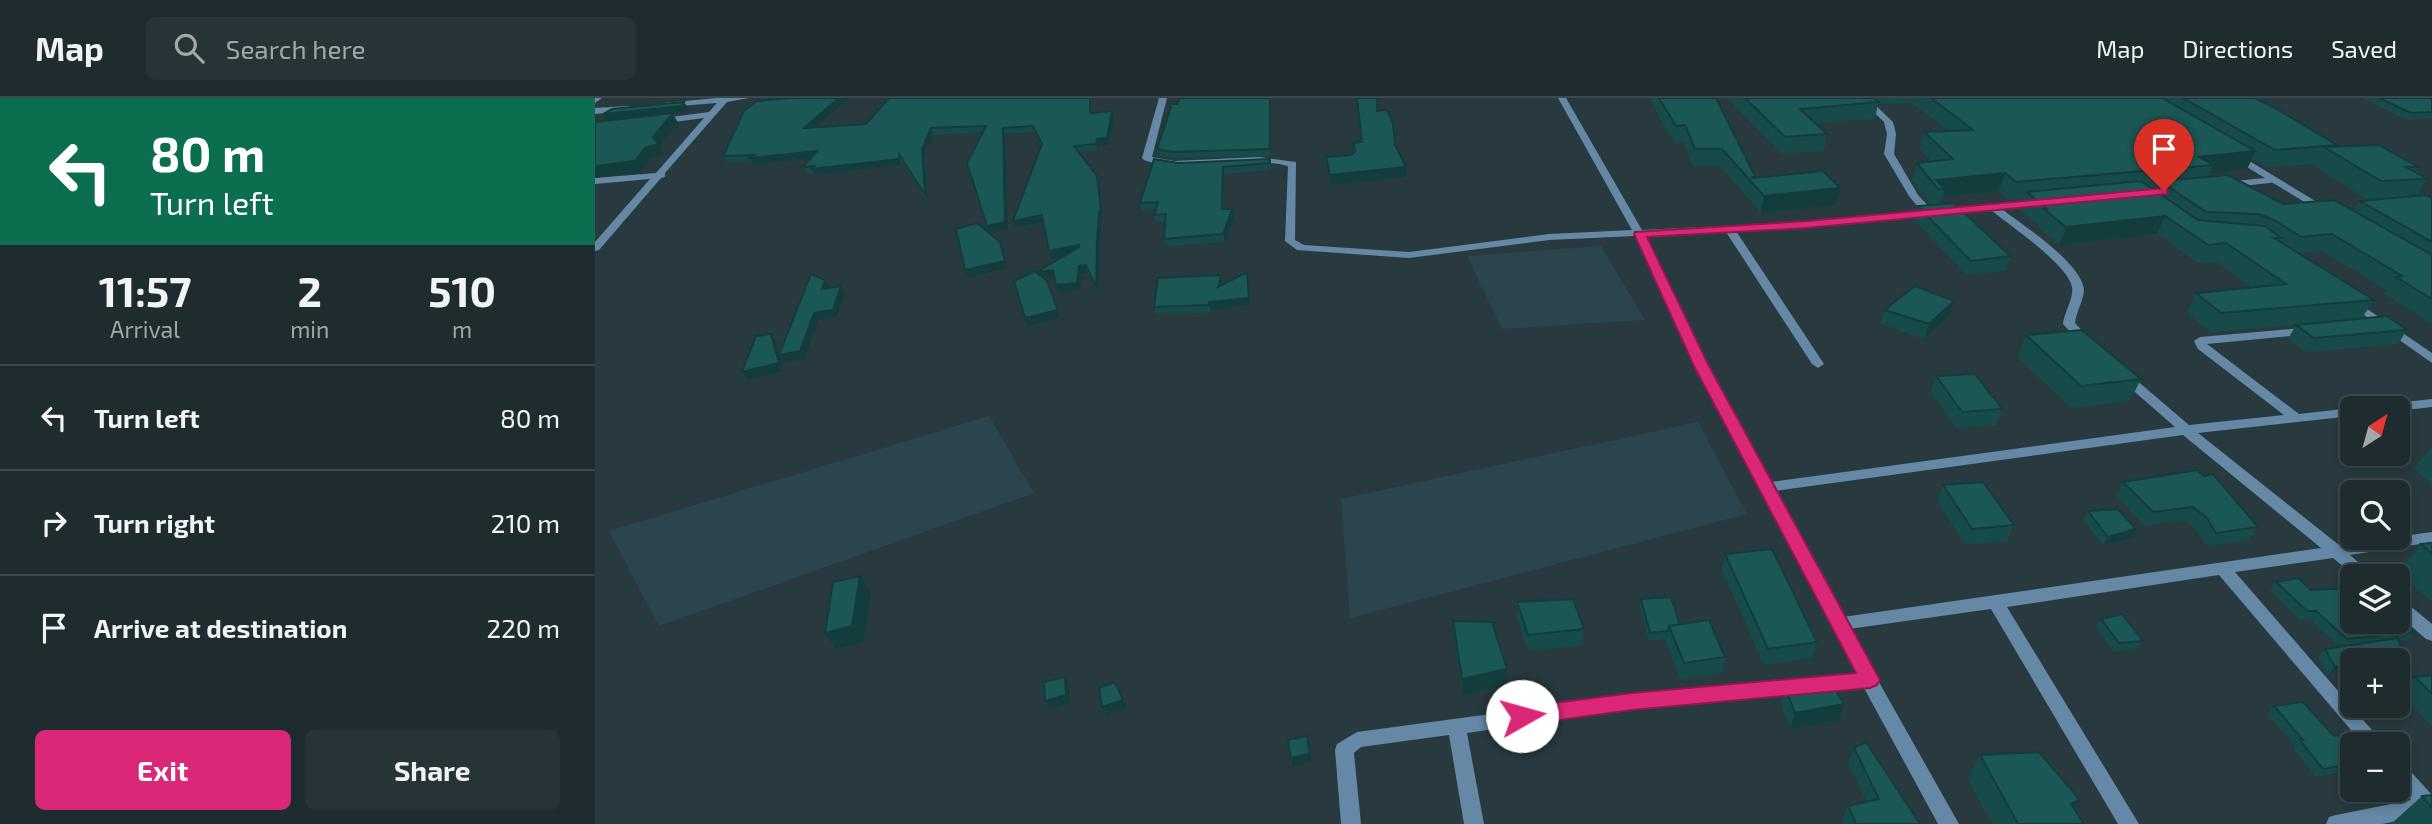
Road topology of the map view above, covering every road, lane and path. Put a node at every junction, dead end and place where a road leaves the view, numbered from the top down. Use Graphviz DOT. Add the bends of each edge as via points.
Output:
graph roads {
  1 [pos="745,98"];
  2 [pos="1163,98"];
  3 [pos="1562,98"];
  4 [pos="1863,98"];
  5 [pos="725,99"];
  6 [pos="660,105"];
  7 [pos="634,108"];
  8 [pos="595,111"];
  9 [pos="713,114"];
  10 [pos="652,122"];
  11 [pos="2229,153"];
  12 [pos="662,175"];
  13 [pos="2275,180"];
  14 [pos="595,181"];
  15 [pos="2206,187"];
  16 [pos="2059,202"];
  17 [pos="1994,208"];
  18 [pos="2343,211"];
  19 [pos="1930,214"];
  20 [pos="1729,229"];
  21 [pos="1639,234"];
  22 [pos="595,248"];
  23 [pos="2340,293"];
  24 [pos="2382,323"];
  25 [pos="2355,326"];
  26 [pos="2327,328"];
  27 [pos="2097,352"];
  28 [pos="2432,359"];
  29 [pos="1818,364"];
  30 [pos="2116,370"];
  31 [pos="2432,402"];
  32 [pos="2410,405"];
  33 [pos="2340,413"];
  34 [pos="2295,418"];
  35 [pos="2186,430"];
  36 [pos="1766,487"];
  37 [pos="2432,537"];
  38 [pos="2336,550"];
  39 [pos="2352,564"];
  40 [pos="2222,568"];
  41 [pos="1996,603"];
  42 [pos="2410,615"];
  43 [pos="1838,624"];
  44 [pos="2432,634"];
  45 [pos="1870,680"];
  46 [pos="1456,725"];
  47 [pos="2365,732"];
  48 [pos="2410,784"];
  49 [pos="2430,806"];
  50 [pos="2344,823"];
  51 [pos="1351,824"];
  52 [pos="1475,824"];
  53 [pos="1949,824"];
  54 [pos="2129,824"];
  1 -- 5 [label="street"];
  2 -- 21 [label="street" via="1147,158 1165,163 1273,160 1293,164 1290,241 1301,248 1409,255 1549,237"];
  3 -- 21 [label="street"];
  4 -- 19 [label="street" via="1892,123 1889,154 1914,197"];
  5 -- 6 [label="street"];
  5 -- 9 [label="street"];
  7 -- 8 [label="street"];
  9 -- 10 [label="street"];
  9 -- 12 [label="street"];
  11 -- 13 [label="street"];
  12 -- 14 [label="street"];
  12 -- 22 [label="street"];
  13 -- 15 [label="street"];
  13 -- 18 [label="street" via="2330,213"];
  16 -- 17 [label="street"];
  17 -- 19 [label="street"];
  17 -- 27 [label="street" via="2077,282 2069,324"];
  19 -- 20 [label="street"];
  20 -- 21 [label="street"];
  20 -- 29 [label="street"];
  21 -- 36 [label="street"];
  23 -- 24 [label="street"];
  24 -- 25 [label="street"];
  24 -- 28 [label="street"];
  26 -- 34 [label="street" via="2200,341"];
  30 -- 35 [label="street"];
  31 -- 32 [label="street"];
  33 -- 34 [label="street"];
  34 -- 35 [label="street"];
  35 -- 36 [label="street"];
  35 -- 38 [label="street"];
  36 -- 43 [label="street"];
  37 -- 38 [label="street"];
  38 -- 39 [label="street"];
  38 -- 40 [label="street"];
  40 -- 41 [label="street"];
  40 -- 47 [label="street"];
  41 -- 43 [label="street"];
  41 -- 54 [label="street"];
  42 -- 44 [label="street"];
  43 -- 45 [label="street"];
  45 -- 46 [label="street" via="1632,702"];
  45 -- 53 [label="street"];
  46 -- 51 [label="street" via="1357,740 1346,746"];
  46 -- 52 [label="street"];
  48 -- 49 [label="street"];
  49 -- 50 [label="street"];
}
